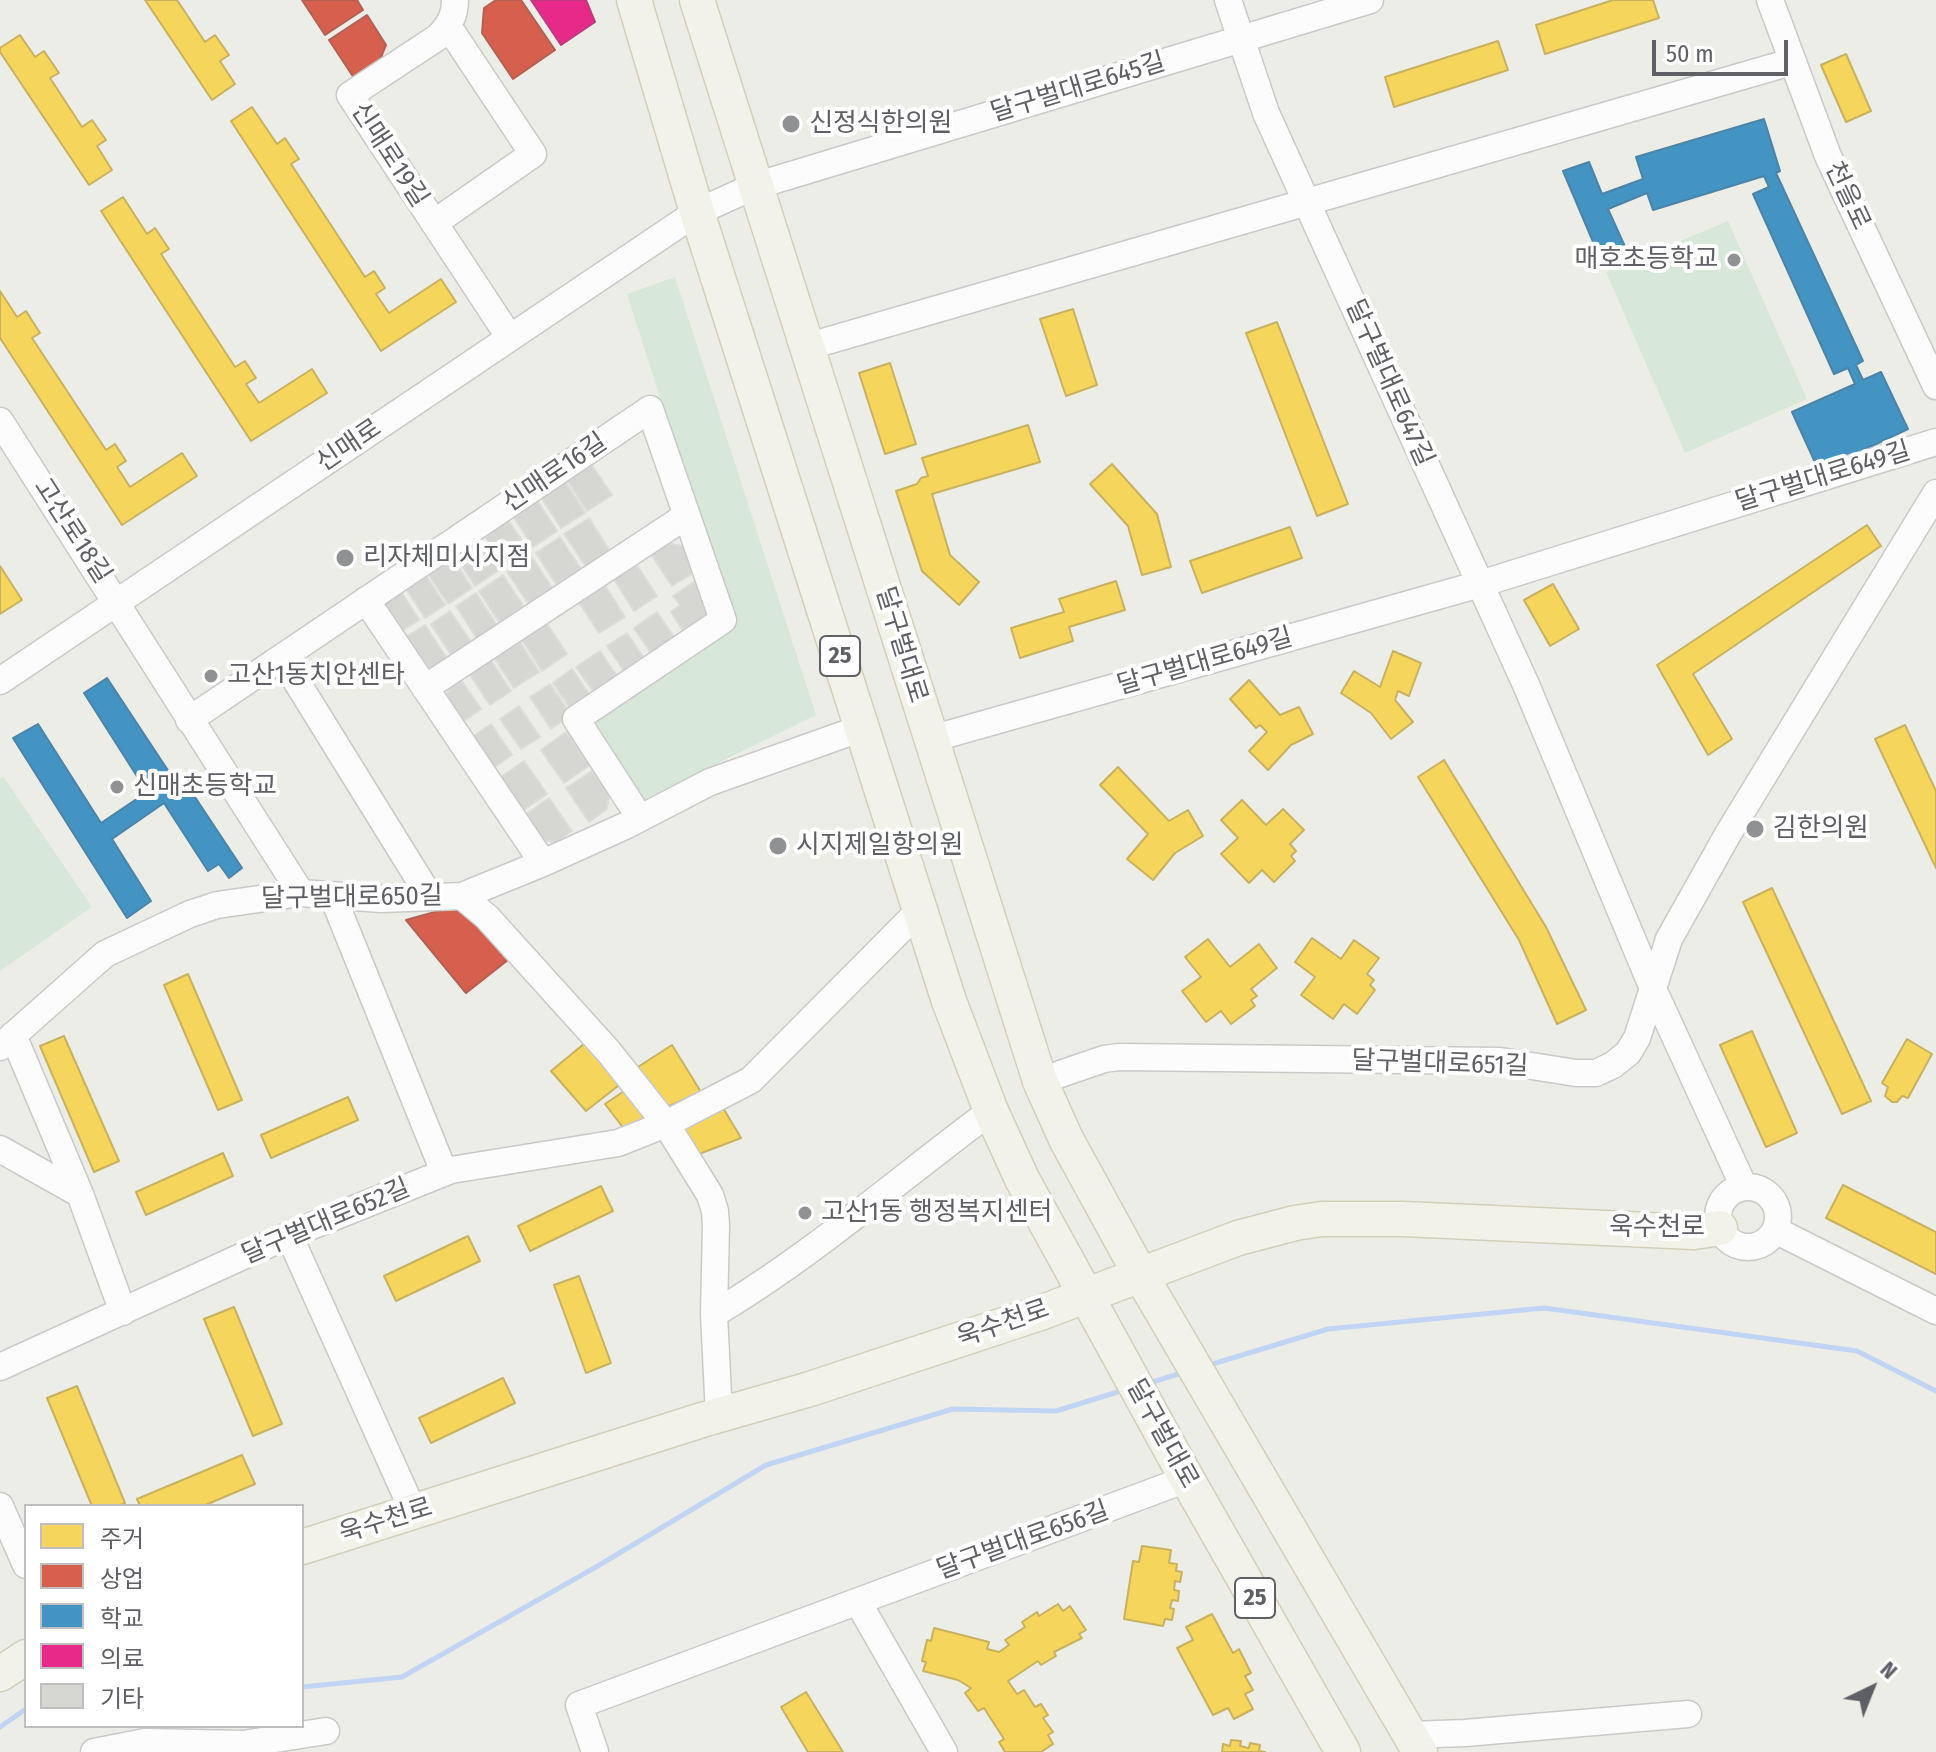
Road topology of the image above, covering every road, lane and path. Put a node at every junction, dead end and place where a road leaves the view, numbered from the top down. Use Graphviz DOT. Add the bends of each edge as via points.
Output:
graph roads {
  1 [pos="455,0"];
  2 [pos="634,0"];
  3 [pos="697,0"];
  4 [pos="1228,0"];
  5 [pos="1370,0"];
  6 [pos="1770,0"];
  7 [pos="448,26"];
  8 [pos="1240,39"];
  9 [pos="1791,62"];
  10 [pos="755,186"];
  11 [pos="1302,191"];
  12 [pos="697,212"];
  13 [pos="434,223"];
  14 [pos="510,338"];
  15 [pos="806,347"];
  16 [pos="1936,386"];
  17 [pos="0,421"];
  18 [pos="1936,442"];
  19 [pos="1936,493"];
  20 [pos="686,516"];
  21 [pos="1480,584"];
  22 [pos="366,600"];
  23 [pos="117,601"];
  24 [pos="282,658"];
  25 [pos="0,681"];
  26 [pos="425,688"];
  27 [pos="189,720"];
  28 [pos="862,728"];
  29 [pos="931,739"];
  30 [pos="640,818"];
  31 [pos="543,863"];
  32 [pos="301,893"];
  33 [pos="462,896"];
  34 [pos="333,897"];
  35 [pos="430,897"];
  36 [pos="920,910"];
  37 [pos="1654,991"];
  38 [pos="6,1041"];
  39 [pos="1040,1081"];
  40 [pos="991,1111"];
  41 [pos="666,1124"];
  42 [pos="0,1149"];
  43 [pos="444,1172"];
  44 [pos="1744,1187"];
  45 [pos="80,1194"];
  46 [pos="1720,1228"];
  47 [pos="1775,1230"];
  48 [pos="289,1235"];
  49 [pos="1140,1274"];
  50 [pos="1085,1296"];
  51 [pos="1936,1311"];
  52 [pos="123,1312"];
  53 [pos="714,1314"];
  54 [pos="0,1367"];
  55 [pos="719,1415"];
  56 [pos="1187,1479"];
  57 [pos="0,1506"];
  58 [pos="414,1513"];
  59 [pos="304,1546"];
  60 [pos="24,1560"];
  61 [pos="858,1602"];
  62 [pos="24,1658"];
  63 [pos="0,1674"];
  64 [pos="1688,1714"];
  65 [pos="326,1731"];
  66 [pos="1415,1743"];
  67 [pos="94,1752"];
  68 [pos="595,1752"];
  69 [pos="944,1752"];
  70 [pos="1343,1752"];
  1 -- 7 [label="street"];
  2 -- 12 [label="main road, 달구벌대로 / 25"];
  3 -- 10 [label="main road, 달구벌대로 / 25"];
  4 -- 8 [label="street, 달구벌대로647길"];
  5 -- 8 [label="street, 달구벌대로645길"];
  6 -- 9 [label="street, 천을로"];
  7 -- 13 [label="street, 신매로19길" via="350,95"];
  7 -- 13 [label="street" via="533,154"];
  8 -- 10 [label="street, 달구벌대로645길"];
  8 -- 11 [label="street, 달구벌대로647길"];
  9 -- 11 [label="street"];
  9 -- 16 [label="street, 천을로" via="1828,156"];
  10 -- 12 [label="street, 달구벌대로645길"];
  10 -- 15 [label="main road, 달구벌대로 / 25"];
  11 -- 15 [label="street"];
  11 -- 21 [label="street, 달구벌대로647길"];
  12 -- 14 [label="street, 신매로"];
  12 -- 28 [label="main road, 달구벌대로 / 25"];
  13 -- 14 [label="street, 신매로19길"];
  14 -- 23 [label="street, 신매로"];
  15 -- 29 [label="main road, 달구벌대로 / 25"];
  17 -- 23 [label="street, 고산로18길"];
  18 -- 21 [label="street, 달구벌대로649길"];
  19 -- 37 [label="street, 달구벌대로651길" via="1728,834 1669,939"];
  20 -- 22 [label="street, 신매로16길" via="650,409"];
  20 -- 26 [label="street"];
  20 -- 30 [label="street, 신매로16길" via="723,620 576,719"];
  21 -- 29 [label="street, 달구벌대로649길"];
  21 -- 37 [label="street"];
  22 -- 24 [label="street, 신매로16길"];
  22 -- 26 [label="street"];
  23 -- 25 [label="street, 신매로"];
  23 -- 27 [label="street"];
  24 -- 27 [label="street, 신매로16길"];
  24 -- 35 [label="street"];
  26 -- 31 [label="street"];
  27 -- 32 [label="street"];
  28 -- 30 [label="street, 달구벌대로650길" via="710,782"];
  28 -- 36 [label="main road, 달구벌대로 / 25"];
  29 -- 39 [label="main road, 달구벌대로 / 25"];
  30 -- 31 [label="street, 달구벌대로650길"];
  31 -- 33 [label="street, 달구벌대로650길"];
  32 -- 34 [label="street, 달구벌대로650길"];
  32 -- 38 [label="street, 달구벌대로650길" via="217,905 128,941 105,954"];
  33 -- 35 [label="street, 달구벌대로650길"];
  33 -- 41 [label="street, 달구벌대로650길" via="599,1041"];
  34 -- 35 [label="street, 달구벌대로650길"];
  34 -- 43 [label="street"];
  36 -- 40 [label="main road, 달구벌대로 / 25"];
  36 -- 41 [label="street, 달구벌대로652길" via="751,1080"];
  37 -- 39 [label="street, 달구벌대로651길" via="1628,1053 1596,1073 1500,1061 1119,1057"];
  37 -- 44 [label="street"];
  38 -- 45 [label="street"];
  39 -- 49 [label="main road, 달구벌대로 / 25"];
  40 -- 50 [label="main road, 달구벌대로 / 25"];
  40 -- 53 [label="street" via="795,1263"];
  41 -- 43 [label="street, 달구벌대로652길" via="618,1143"];
  41 -- 53 [label="street" via="715,1211"];
  42 -- 45 [label="street"];
  43 -- 48 [label="street, 달구벌대로652길"];
  44 -- 46 [label="street" via="1720,1205"];
  44 -- 47 [label="street" via="1771,1197 1778,1215"];
  45 -- 52 [label="street"];
  46 -- 47 [label="street" via="1730,1241 1749,1247 1767,1241"];
  46 -- 49 [label="main road, 욱수천로" via="1694,1232 1322,1219 1238,1238"];
  47 -- 51 [label="street"];
  48 -- 52 [label="street, 달구벌대로652길"];
  48 -- 58 [label="street"];
  49 -- 50 [label="main road, 욱수천로"];
  49 -- 66 [label="main road, 달구벌대로"];
  50 -- 55 [label="main road, 욱수천로"];
  50 -- 56 [label="main road, 달구벌대로 / 25"];
  52 -- 54 [label="street, 달구벌대로652길"];
  53 -- 55 [label="street"];
  55 -- 58 [label="main road, 욱수천로"];
  56 -- 61 [label="street, 달구벌대로656길"];
  56 -- 70 [label="main road, 달구벌대로 / 25"];
  57 -- 60 [label="street"];
  58 -- 59 [label="main road, 욱수천로"];
  61 -- 68 [label="street, 달구벌대로656길" via="579,1705"];
  61 -- 69 [label="street"];
  62 -- 63 [label="main road"];
  64 -- 66 [label="street" via="1465,1733"];
  65 -- 67 [label="street" via="243,1744 145,1742"];
}
